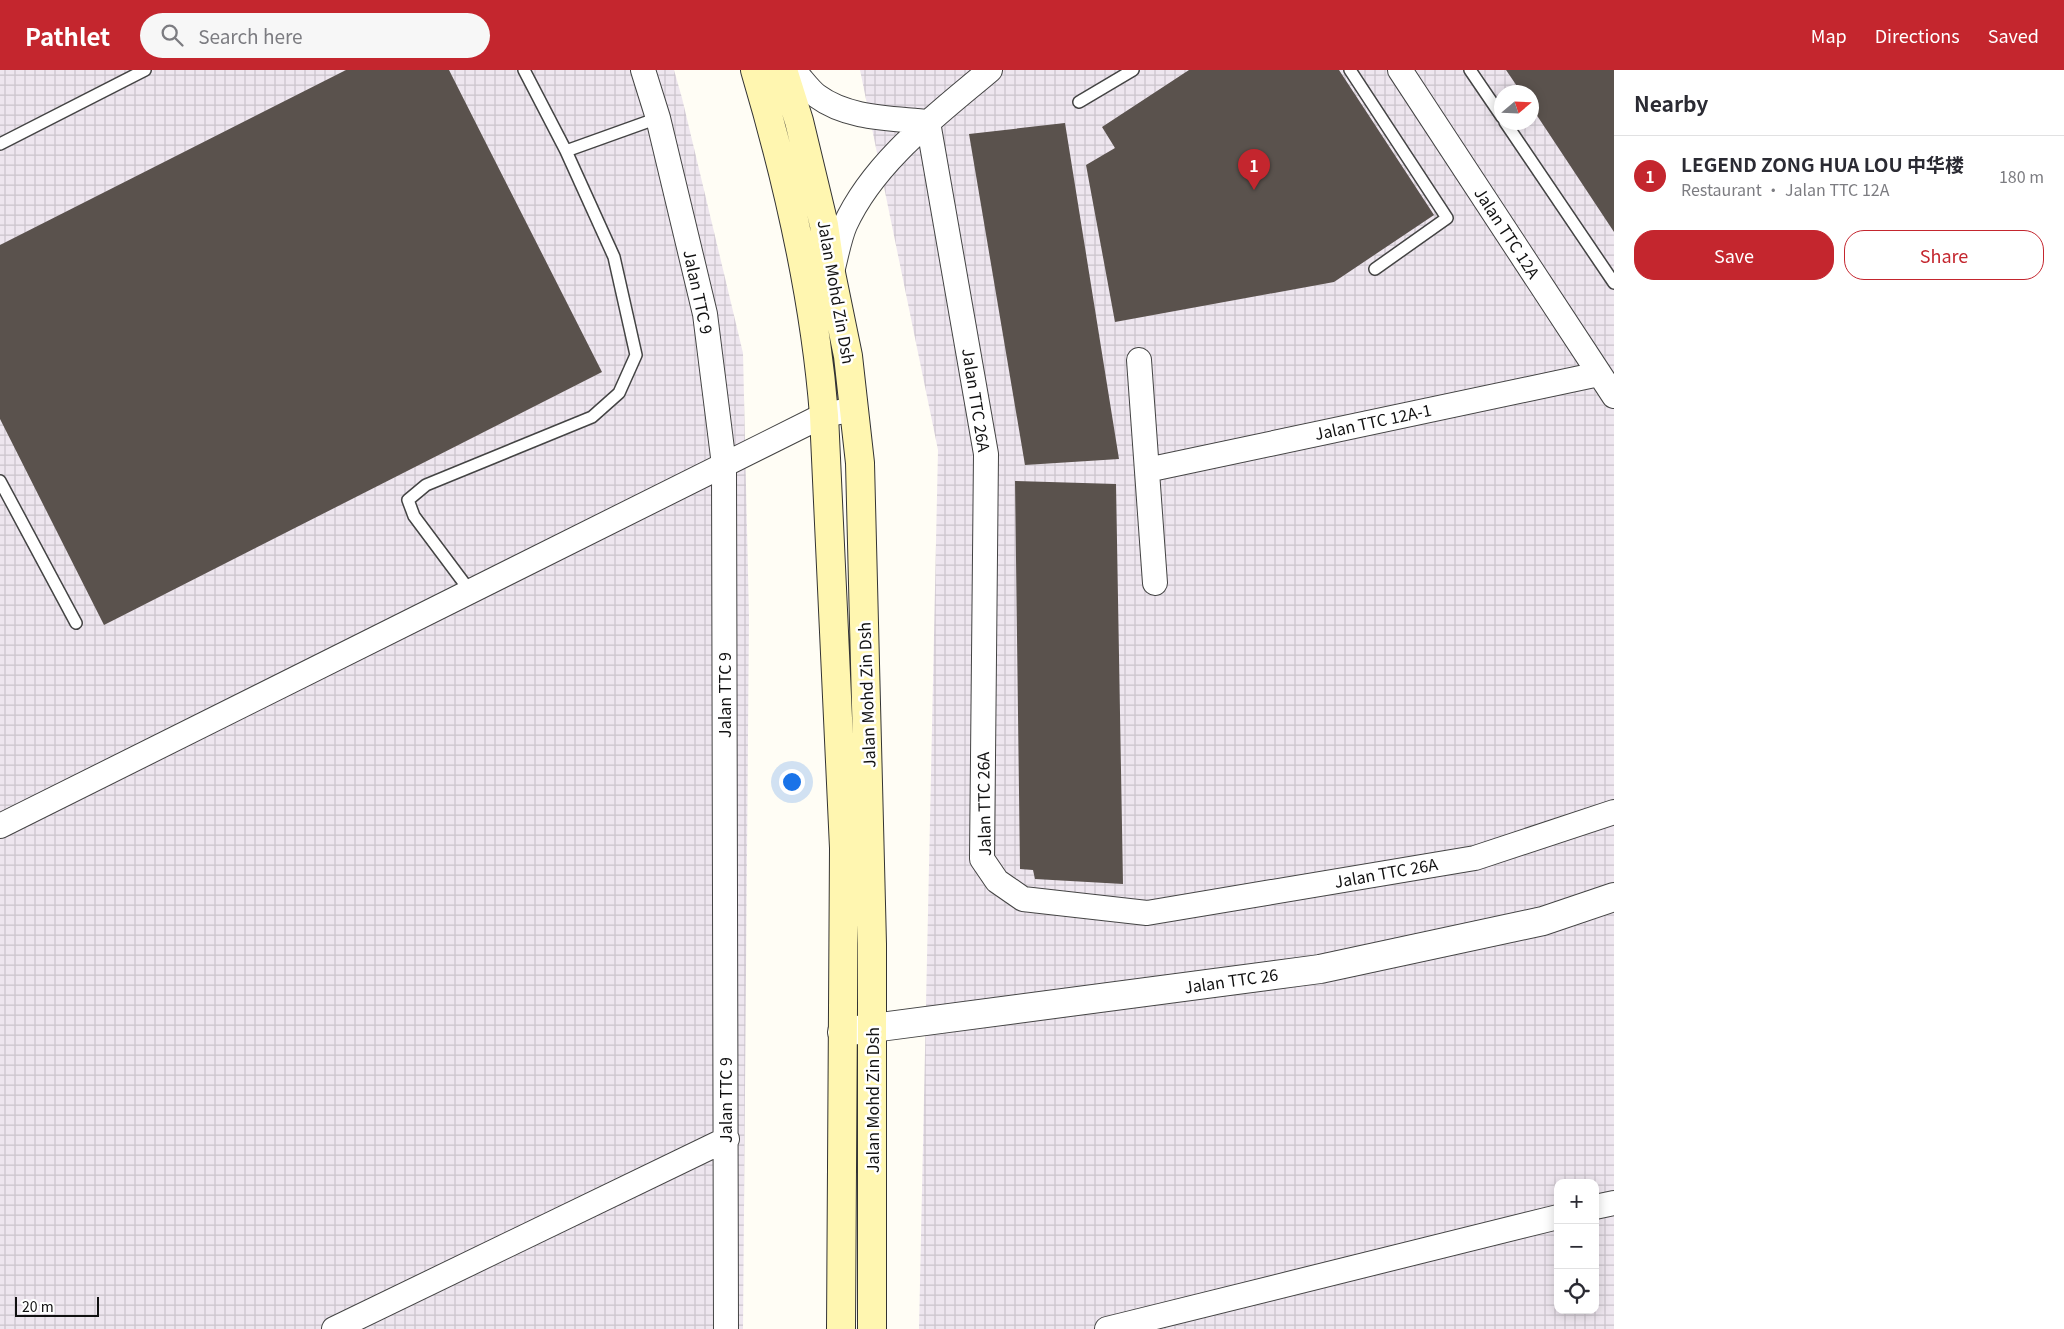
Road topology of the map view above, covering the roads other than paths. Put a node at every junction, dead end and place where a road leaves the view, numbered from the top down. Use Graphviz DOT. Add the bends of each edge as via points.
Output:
graph roads {
  1 [pos="145,70"];
  2 [pos="524,70"];
  3 [pos="644,70"];
  4 [pos="754,70"];
  5 [pos="783,70"];
  6 [pos="793,70"];
  7 [pos="990,70"];
  8 [pos="1133,70"];
  9 [pos="1350,70"];
  10 [pos="1400,70"];
  11 [pos="1470,70"];
  12 [pos="1079,102"];
  13 [pos="1494,105"];
  14 [pos="658,118"];
  15 [pos="928,122"];
  16 [pos="1510,130"];
  17 [pos="0,144"];
  18 [pos="566,151"];
  19 [pos="1375,269"];
  20 [pos="831,273"];
  21 [pos="1614,283"];
  22 [pos="1139,360"];
  23 [pos="1599,374"];
  24 [pos="1614,396"];
  25 [pos="855,409"];
  26 [pos="824,415"];
  27 [pos="724,465"];
  28 [pos="1147,470"];
  29 [pos="0,481"];
  30 [pos="1156,583"];
  31 [pos="470,591"];
  32 [pos="76,623"];
  33 [pos="1614,812"];
  34 [pos="0,826"];
  35 [pos="1614,897"];
  36 [pos="873,1029"];
  37 [pos="842,1032"];
  38 [pos="726,1140"];
  39 [pos="1614,1203"];
  40 [pos="1599,1206"];
  41 [pos="1554,1218"];
  42 [pos="334,1329"];
  43 [pos="726,1329"];
  44 [pos="841,1329"];
  45 [pos="872,1329"];
  46 [pos="1107,1329"];
  1 -- 17 [label="lane"];
  2 -- 18 [label="lane"];
  3 -- 14 [label="street, Jalan TTC 9"];
  4 -- 26 [label="main road, Jalan Mohd Zin Dsh" via="796,233 820,358"];
  5 -- 20 [label="main road, Jalan Mohd Zin Dsh" via="824,225"];
  6 -- 15 [label="street" via="816,95 840,110"];
  7 -- 15 [label="street"];
  8 -- 12 [label="lane"];
  9 -- 19 [label="lane" via="1446,218"];
  10 -- 23 [label="street, Jalan TTC 12A"];
  11 -- 13 [label="lane"];
  14 -- 18 [label="lane"];
  14 -- 27 [label="street, Jalan TTC 9" via="705,314"];
  15 -- 20 [label="street" via="878,172 860,197 845,226"];
  15 -- 33 [label="street, Jalan TTC 26A" via="986,454 982,859 997,881 1023,899 1147,913 1475,858"];
  16 -- 21 [label="lane"];
  18 -- 31 [label="lane" via="614,257 636,354 619,392 592,417 426,485 408,500 414,516"];
  20 -- 25 [label="main road, Jalan Mohd Zin Dsh"];
  22 -- 28 [label="street"];
  23 -- 24 [label="street, Jalan TTC 12A"];
  23 -- 28 [label="street, Jalan TTC 12A-1"];
  25 -- 26 [label="street"];
  25 -- 36 [label="main road, Jalan Mohd Zin Dsh" via="860,462 868,728"];
  26 -- 27 [label="street"];
  26 -- 37 [label="main road, Jalan Mohd Zin Dsh" via="844,848"];
  27 -- 31 [label="street"];
  27 -- 38 [label="street, Jalan TTC 9"];
  28 -- 30 [label="street"];
  29 -- 32 [label="lane"];
  31 -- 34 [label="street"];
  35 -- 36 [label="street, Jalan TTC 26" via="1543,921 1320,969"];
  36 -- 37 [label="street, Jalan TTC 26"];
  36 -- 45 [label="main road, Jalan Mohd Zin Dsh"];
  37 -- 44 [label="main road, Jalan Mohd Zin Dsh"];
  38 -- 42 [label="street"];
  38 -- 43 [label="street, Jalan TTC 9"];
  39 -- 40 [label="street"];
  41 -- 46 [label="street"];
}
